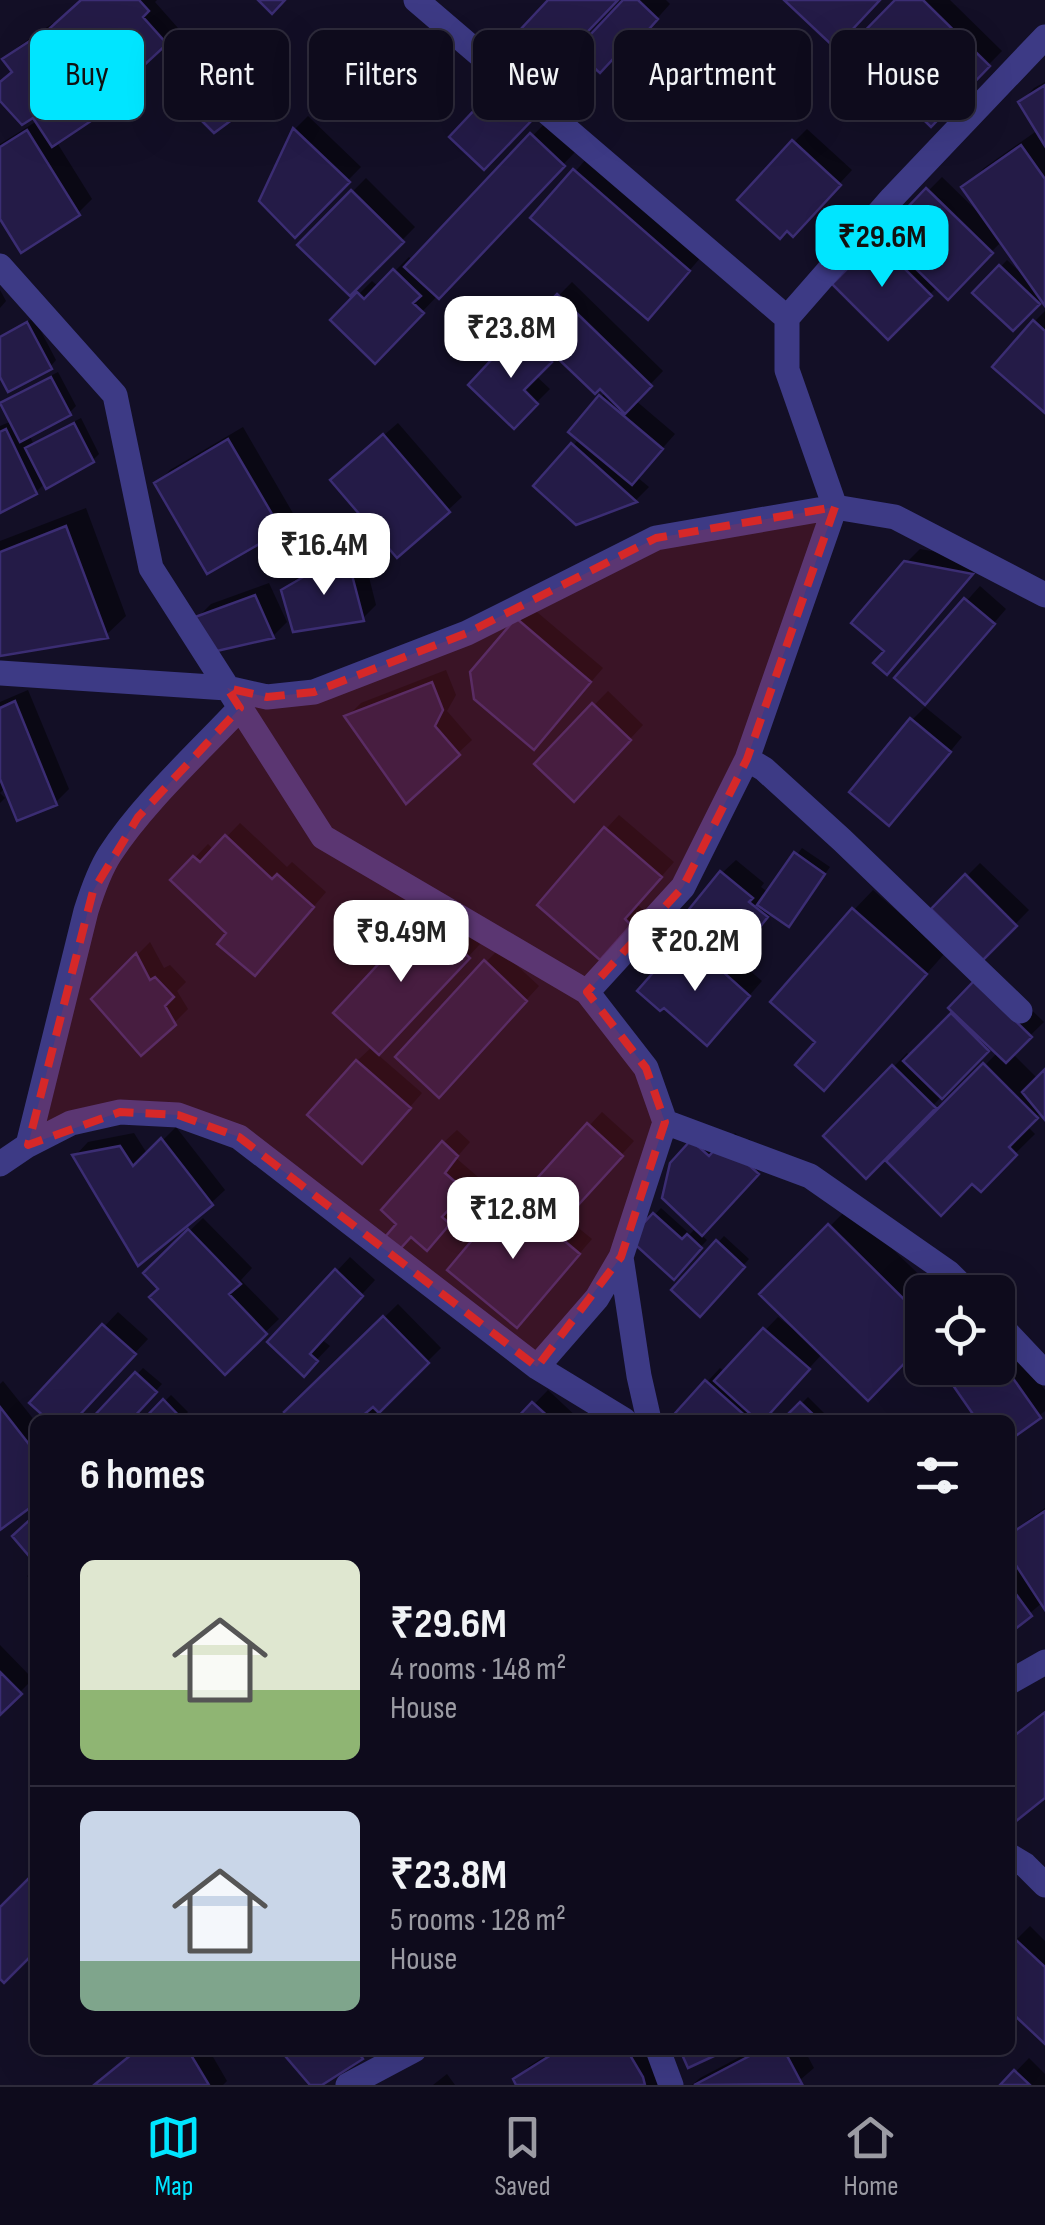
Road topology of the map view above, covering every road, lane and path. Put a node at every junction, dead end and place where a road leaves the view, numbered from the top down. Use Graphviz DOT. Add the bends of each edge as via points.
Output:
graph roads {
  1 [pos="416,0"];
  2 [pos="1045,37"];
  3 [pos="0,266"];
  4 [pos="788,318"];
  5 [pos="835,507"];
  6 [pos="1042,588"];
  7 [pos="0,673"];
  8 [pos="234,698"];
  9 [pos="748,760"];
  10 [pos="587,992"];
  11 [pos="1020,1012"];
  12 [pos="665,1122"];
  13 [pos="28,1145"];
  14 [pos="0,1164"];
  15 [pos="621,1256"];
  16 [pos="950,1275"];
  17 [pos="1015,1341"];
  18 [pos="537,1366"];
  19 [pos="1045,1372"];
  20 [pos="616,1415"];
  21 [pos="648,1415"];
  22 [pos="1045,1662"];
  23 [pos="1015,1679"];
  24 [pos="1015,1859"];
  25 [pos="1045,1885"];
  26 [pos="405,2055"];
  27 [pos="660,2055"];
  28 [pos="348,2085"];
  29 [pos="671,2085"];
  1 -- 4 [label="street"];
  2 -- 4 [label="street"];
  3 -- 8 [label="street" via="116,396 151,568"];
  4 -- 5 [label="street" via="786,370"];
  5 -- 6 [label="street" via="895,517"];
  5 -- 8 [label="street" via="656,538 467,633 314,692"];
  5 -- 9 [label="street"];
  7 -- 8 [label="street"];
  8 -- 10 [label="street" via="323,838"];
  8 -- 13 [label="street" via="109,855 86,911"];
  9 -- 10 [label="street" via="683,887"];
  9 -- 11 [label="street" via="842,840"];
  10 -- 12 [label="street" via="646,1068"];
  12 -- 15 [label="street"];
  12 -- 16 [label="street" via="810,1176"];
  13 -- 14 [label="street"];
  13 -- 18 [label="street" via="71,1123 120,1112 178,1115 239,1138"];
  15 -- 18 [label="street" via="597,1298"];
  15 -- 21 [label="street"];
  17 -- 19 [label="street"];
  18 -- 20 [label="street"];
  22 -- 23 [label="street"];
  24 -- 25 [label="street"];
  26 -- 28 [label="street"];
  27 -- 29 [label="street"];
}
